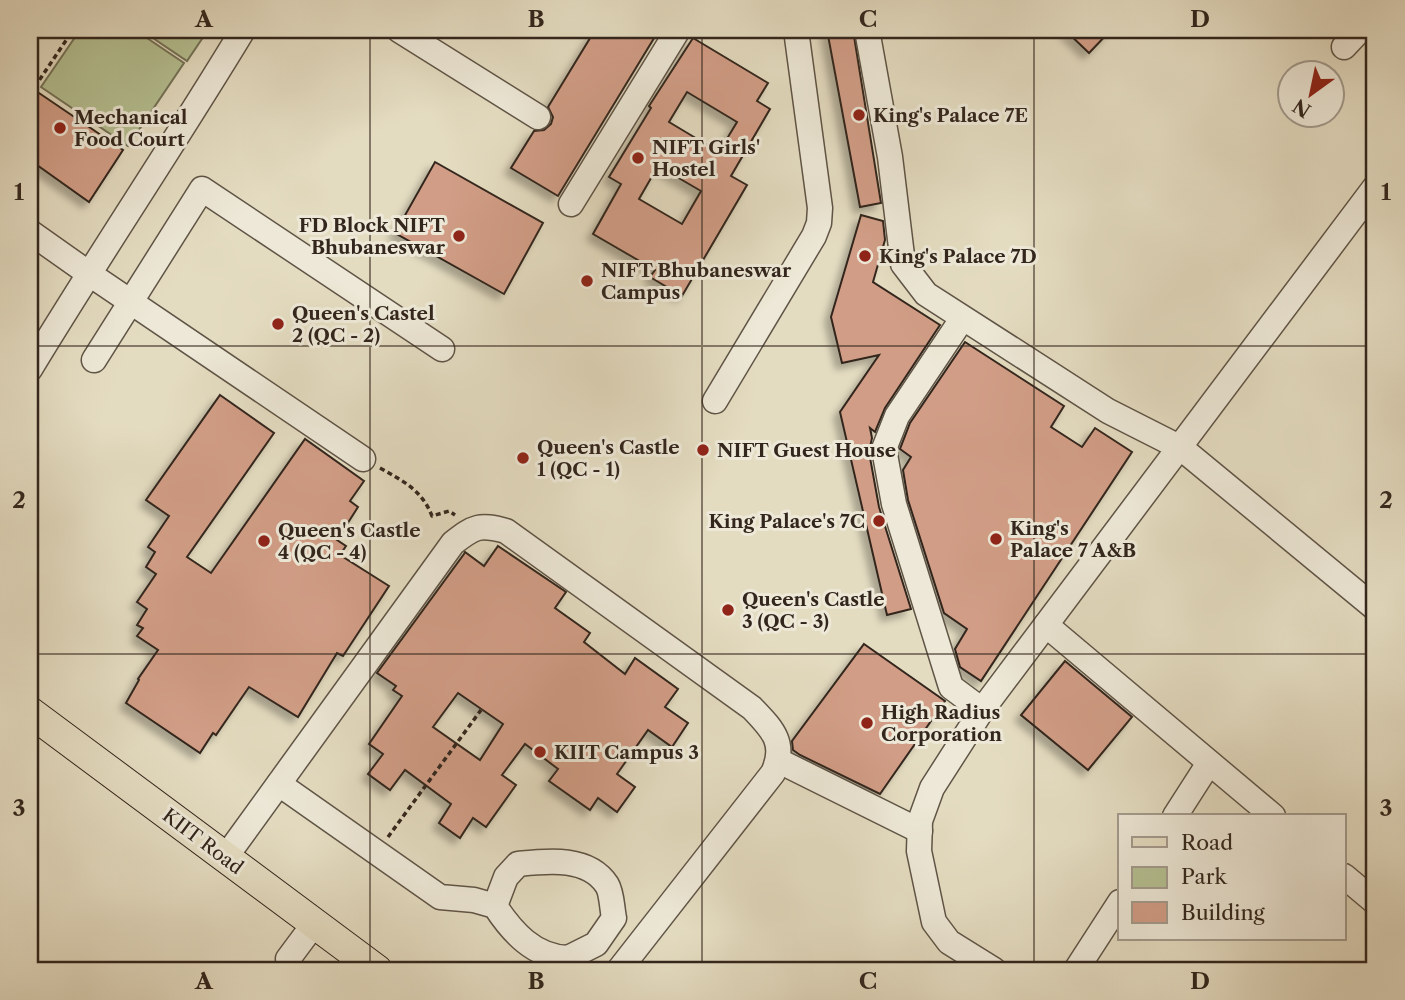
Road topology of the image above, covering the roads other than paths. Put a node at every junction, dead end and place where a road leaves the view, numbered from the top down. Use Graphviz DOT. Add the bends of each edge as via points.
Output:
graph roads {
  1 [pos="243,30"];
  2 [pos="399,30"];
  3 [pos="678,30"];
  4 [pos="796,30"];
  5 [pos="867,30"];
  6 [pos="538,117"];
  7 [pos="1375,187"];
  8 [pos="571,204"];
  9 [pos="30,232"];
  10 [pos="88,274"];
  11 [pos="130,301"];
  12 [pos="962,319"];
  13 [pos="442,349"];
  14 [pos="94,360"];
  15 [pos="30,369"];
  16 [pos="715,401"];
  17 [pos="1181,448"];
  18 [pos="363,458"];
  19 [pos="1375,608"];
  20 [pos="1046,625"];
  21 [pos="982,710"];
  22 [pos="30,712"];
  23 [pos="779,761"];
  24 [pos="1209,763"];
  25 [pos="279,784"];
  26 [pos="1176,814"];
  27 [pos="1271,814"];
  28 [pos="920,831"];
  29 [pos="225,858"];
  30 [pos="1346,878"];
  31 [pos="1375,902"];
  32 [pos="1118,905"];
  33 [pos="495,906"];
  34 [pos="314,924"];
  35 [pos="288,959"];
  36 [pos="570,964"];
  37 [pos="377,970"];
  38 [pos="618,970"];
  39 [pos="994,970"];
  40 [pos="1076,970"];
  1 -- 10 [label="street"];
  2 -- 6 [label="street"];
  3 -- 8 [label="street"];
  4 -- 16 [label="street" via="819,223"];
  5 -- 12 [label="street" via="903,264 926,293"];
  7 -- 17 [label="street"];
  9 -- 10 [label="street"];
  10 -- 11 [label="street"];
  10 -- 15 [label="street"];
  11 -- 13 [label="street" via="202,189"];
  11 -- 14 [label="street"];
  11 -- 18 [label="street"];
  12 -- 17 [label="street" via="1108,411"];
  12 -- 21 [label="street" via="897,416 884,449 894,504 951,687"];
  17 -- 19 [label="street"];
  17 -- 20 [label="street"];
  20 -- 21 [label="street"];
  20 -- 24 [label="street"];
  21 -- 28 [label="street" via="932,788"];
  22 -- 29 [label="main road, KIIT Road"];
  23 -- 25 [label="street" via="771,729 752,708 506,531 485,526 473,527 453,543"];
  23 -- 28 [label="street"];
  23 -- 38 [label="street"];
  24 -- 26 [label="street"];
  24 -- 27 [label="street"];
  25 -- 29 [label="street"];
  25 -- 33 [label="street" via="440,897"];
  28 -- 39 [label="street" via="919,850 934,922 949,942"];
  29 -- 34 [label="main road, KIIT Road"];
  30 -- 31 [label="street"];
  32 -- 40 [label="street"];
  33 -- 36 [label="street" via="523,941"];
  33 -- 36 [label="street" via="506,877 518,864 554,860 588,868 608,886 614,918 596,944"];
  34 -- 35 [label="street"];
  34 -- 37 [label="main road, KIIT Road"];
}
